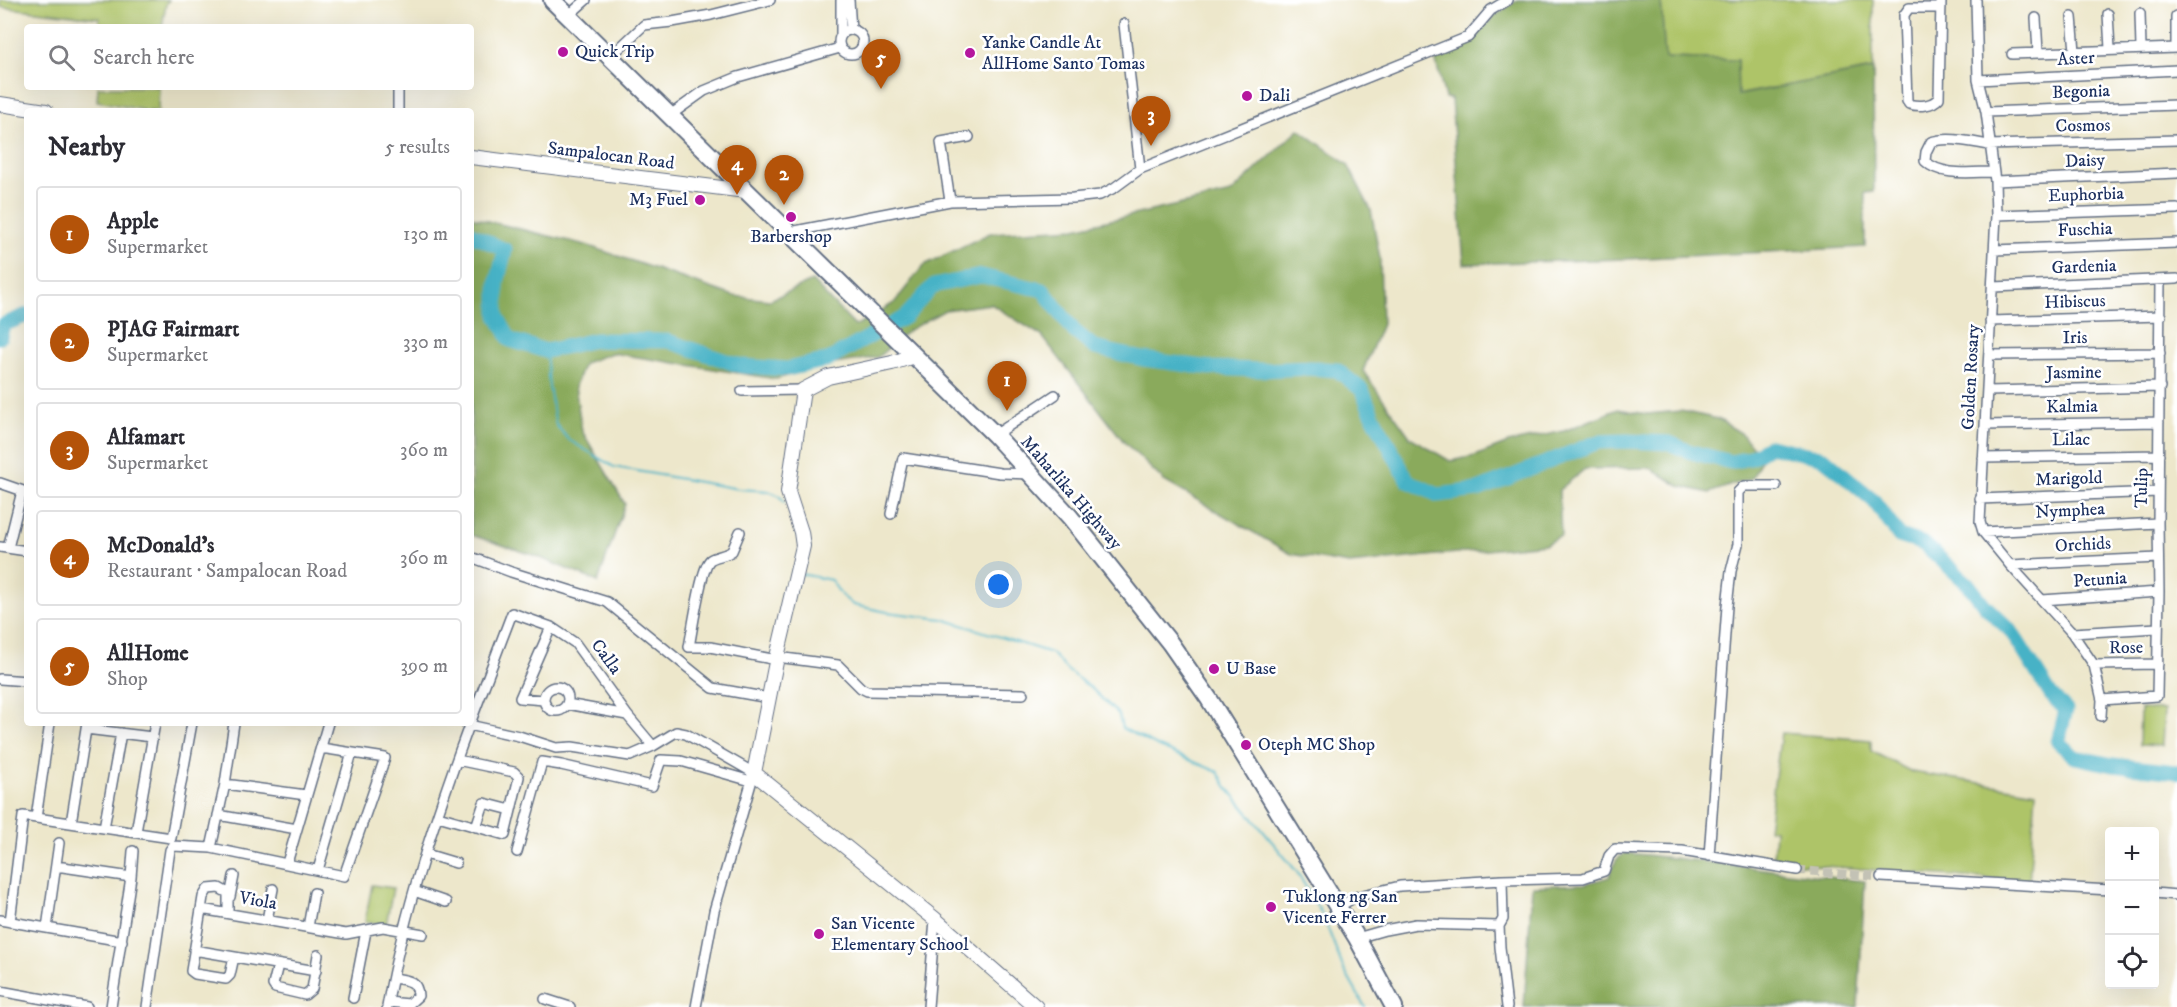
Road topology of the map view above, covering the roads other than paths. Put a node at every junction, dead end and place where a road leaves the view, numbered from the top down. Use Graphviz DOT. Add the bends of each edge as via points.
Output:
graph roads {
  1 [pos="552,0"];
  2 [pos="586,0"];
  3 [pos="770,0"];
  4 [pos="840,0"];
  5 [pos="849,0"];
  6 [pos="1508,0"];
  7 [pos="1976,0"];
  8 [pos="1941,4"];
  9 [pos="1491,5"];
  10 [pos="2140,13"];
  11 [pos="2108,14"];
  12 [pos="568,16"];
  13 [pos="2072,16"];
  14 [pos="2176,16"];
  15 [pos="2036,18"];
  16 [pos="1124,24"];
  17 [pos="851,30"];
  18 [pos="842,34"];
  19 [pos="840,48"];
  20 [pos="2177,48"];
  21 [pos="2110,49"];
  22 [pos="2141,49"];
  23 [pos="2075,51"];
  24 [pos="2038,52"];
  25 [pos="2012,54"];
  26 [pos="610,57"];
  27 [pos="2177,70"];
  28 [pos="1978,80"];
  29 [pos="398,90"];
  30 [pos="0,104"];
  31 [pos="2177,105"];
  32 [pos="26,108"];
  33 [pos="398,108"];
  34 [pos="1986,112"];
  35 [pos="669,116"];
  36 [pos="969,137"];
  37 [pos="2177,140"];
  38 [pos="1989,145"];
  39 [pos="474,157"];
  40 [pos="1140,169"];
  41 [pos="2177,173"];
  42 [pos="1994,177"];
  43 [pos="746,191"];
  44 [pos="950,201"];
  45 [pos="2177,209"];
  46 [pos="1996,215"];
  47 [pos="790,232"];
  48 [pos="2177,243"];
  49 [pos="1994,250"];
  50 [pos="2177,279"];
  51 [pos="2160,280"];
  52 [pos="1993,286"];
  53 [pos="2161,316"];
  54 [pos="1990,321"];
  55 [pos="910,353"];
  56 [pos="2160,354"];
  57 [pos="1989,355"];
  58 [pos="2160,387"];
  59 [pos="803,390"];
  60 [pos="742,391"];
  61 [pos="1988,391"];
  62 [pos="1054,395"];
  63 [pos="2159,422"];
  64 [pos="1985,425"];
  65 [pos="995,435"];
  66 [pos="2159,455"];
  67 [pos="1983,458"];
  68 [pos="1031,474"];
  69 [pos="0,483"];
  70 [pos="1776,486"];
  71 [pos="24,491"];
  72 [pos="2158,492"];
  73 [pos="1980,498"];
  74 [pos="891,514"];
  75 [pos="2158,523"];
  76 [pos="740,532"];
  77 [pos="1983,532"];
  78 [pos="4,548"];
  79 [pos="24,551"];
  80 [pos="474,558"];
  81 [pos="2158,558"];
  82 [pos="2010,565"];
  83 [pos="2159,592"];
  84 [pos="2042,600"];
  85 [pos="551,627"];
  86 [pos="2157,628"];
  87 [pos="2072,633"];
  88 [pos="777,659"];
  89 [pos="2158,664"];
  90 [pos="2094,665"];
  91 [pos="0,679"];
  92 [pos="24,681"];
  93 [pos="1023,694"];
  94 [pos="769,698"];
  95 [pos="544,700"];
  96 [pos="2102,700"];
  97 [pos="567,704"];
  98 [pos="474,713"];
  99 [pos="627,715"];
  100 [pos="2101,716"];
  101 [pos="474,724"];
  102 [pos="50,726"];
  103 [pos="87,726"];
  104 [pos="154,726"];
  105 [pos="191,726"];
  106 [pos="234,726"];
  107 [pos="327,726"];
  108 [pos="469,726"];
  109 [pos="121,734"];
  110 [pos="152,737"];
  111 [pos="653,746"];
  112 [pos="321,748"];
  113 [pos="352,753"];
  114 [pos="457,760"];
  115 [pos="753,777"];
  116 [pos="225,783"];
  117 [pos="306,795"];
  118 [pos="511,810"];
  119 [pos="218,815"];
  120 [pos="438,816"];
  121 [pos="36,818"];
  122 [pos="71,823"];
  123 [pos="476,827"];
  124 [pos="104,828"];
  125 [pos="297,829"];
  126 [pos="136,832"];
  127 [pos="59,843"];
  128 [pos="211,848"];
  129 [pos="133,851"];
  130 [pos="517,852"];
  131 [pos="426,854"];
  132 [pos="1709,856"];
  133 [pos="288,863"];
  134 [pos="456,863"];
  135 [pos="56,866"];
  136 [pos="318,870"];
  137 [pos="1797,870"];
  138 [pos="234,876"];
  139 [pos="131,877"];
  140 [pos="1881,877"];
  141 [pos="1502,880"];
  142 [pos="273,889"];
  143 [pos="2105,890"];
  144 [pos="414,891"];
  145 [pos="314,893"];
  146 [pos="2159,893"];
  147 [pos="2177,895"];
  148 [pos="230,897"];
  149 [pos="446,902"];
  150 [pos="1337,908"];
  151 [pos="201,909"];
  152 [pos="228,913"];
  153 [pos="935,919"];
  154 [pos="267,920"];
  155 [pos="5,921"];
  156 [pos="1500,926"];
  157 [pos="308,927"];
  158 [pos="47,928"];
  159 [pos="403,930"];
  160 [pos="366,931"];
  161 [pos="423,934"];
  162 [pos="1357,938"];
  163 [pos="122,941"];
  164 [pos="194,950"];
  165 [pos="318,955"];
  166 [pos="234,957"];
  167 [pos="278,965"];
  168 [pos="316,970"];
  169 [pos="393,978"];
  170 [pos="0,991"];
  171 [pos="353,998"];
  172 [pos="545,999"];
  173 [pos="388,1004"];
  174 [pos="87,1007"];
  175 [pos="111,1007"];
  176 [pos="147,1007"];
  177 [pos="570,1007"];
  178 [pos="696,1007"];
  179 [pos="928,1007"];
  180 [pos="1036,1007"];
  181 [pos="1394,1007"];
  182 [pos="1507,1007"];
  1 -- 12 [label="highway, Maharlika Highway"];
  2 -- 12 [label="street"];
  3 -- 26 [label="street" via="711,15 644,25"];
  4 -- 18 [label="street"];
  5 -- 17 [label="street"];
  6 -- 9 [label="street"];
  7 -- 28 [label="street, Golden Rosary"];
  8 -- 8 [label="street" via="1939,98 1927,105 1909,104 1904,15 1909,8"];
  9 -- 40 [label="street" via="1468,38"];
  10 -- 22 [label="street"];
  11 -- 21 [label="street"];
  12 -- 26 [label="highway, Maharlika Highway"];
  13 -- 23 [label="street"];
  14 -- 20 [label="street"];
  15 -- 24 [label="street"];
  16 -- 40 [label="street"];
  17 -- 18 [label="street"];
  17 -- 19 [label="street" via="862,36 862,49 850,55"];
  18 -- 19 [label="street" via="838,40"];
  19 -- 35 [label="street" via="738,77 704,91"];
  20 -- 22 [label="street"];
  21 -- 22 [label="street"];
  21 -- 23 [label="street"];
  23 -- 24 [label="street"];
  24 -- 25 [label="street"];
  26 -- 35 [label="highway, Maharlika Highway"];
  27 -- 28 [label="street, Aster"];
  28 -- 34 [label="street, Golden Rosary"];
  29 -- 33 [label="street"];
  30 -- 32 [label="street"];
  31 -- 34 [label="street, Begonia"];
  34 -- 38 [label="street, Golden Rosary"];
  35 -- 43 [label="highway, Maharlika Highway"];
  36 -- 44 [label="street" via="941,142"];
  37 -- 38 [label="street, Cosmos"];
  38 -- 42 [label="street, Golden Rosary"];
  38 -- 42 [label="street, Cosmos" via="1935,141 1928,146 1924,158 1927,164 1951,172"];
  39 -- 43 [label="street, Sampalocan Road"];
  40 -- 44 [label="street" via="1100,195"];
  41 -- 42 [label="street, Daisy"];
  42 -- 46 [label="street, Golden Rosary"];
  43 -- 47 [label="highway, Maharlika Highway"];
  44 -- 47 [label="street"];
  45 -- 46 [label="street, Euphorbia"];
  46 -- 49 [label="street, Golden Rosary"];
  47 -- 55 [label="highway, Maharlika Highway"];
  48 -- 49 [label="street, Fuschia"];
  49 -- 52 [label="street, Golden Rosary"];
  50 -- 51 [label="street, Gardenia"];
  51 -- 52 [label="street, Gardenia"];
  51 -- 53 [label="street, Tulip"];
  52 -- 54 [label="street, Golden Rosary"];
  53 -- 54 [label="street, Hibiscus"];
  53 -- 56 [label="street, Tulip"];
  54 -- 57 [label="street, Golden Rosary"];
  55 -- 59 [label="street" via="892,363 828,377"];
  55 -- 65 [label="highway, Maharlika Highway"];
  56 -- 57 [label="street, Iris"];
  56 -- 58 [label="street, Tulip"];
  57 -- 61 [label="street, Golden Rosary"];
  58 -- 61 [label="street, Jasmine"];
  58 -- 63 [label="street, Tulip"];
  59 -- 60 [label="street"];
  59 -- 88 [label="street" via="788,492 803,546"];
  61 -- 64 [label="street, Golden Rosary"];
  62 -- 65 [label="street"];
  63 -- 64 [label="street, Kalmia"];
  63 -- 66 [label="street, Tulip"];
  64 -- 67 [label="street, Golden Rosary"];
  65 -- 68 [label="highway, Maharlika Highway"];
  66 -- 67 [label="street, Lilac"];
  66 -- 72 [label="street, Tulip"];
  67 -- 73 [label="street, Golden Rosary"];
  68 -- 74 [label="street" via="903,458"];
  68 -- 150 [label="highway, Maharlika Highway" via="1070,517 1209,699"];
  69 -- 71 [label="street"];
  70 -- 132 [label="street" via="1744,486 1738,492 1738,544 1727,606"];
  71 -- 78 [label="street"];
  72 -- 73 [label="street, Marigold"];
  72 -- 75 [label="street, Tulip"];
  73 -- 77 [label="street, Golden Rosary"];
  75 -- 77 [label="street, Nymphea"];
  75 -- 81 [label="street, Tulip"];
  76 -- 88 [label="street" via="732,551 711,559 707,567 689,647"];
  77 -- 82 [label="street"];
  78 -- 79 [label="street"];
  80 -- 94 [label="street" via="607,602 713,688"];
  81 -- 82 [label="street, Orchids"];
  81 -- 83 [label="street, Tulip"];
  82 -- 84 [label="street"];
  83 -- 84 [label="street, Petunia"];
  83 -- 86 [label="street, Tulip"];
  84 -- 87 [label="street"];
  85 -- 95 [label="street" via="520,698"];
  85 -- 98 [label="street, Calla" via="512,614"];
  85 -- 99 [label="street, Calla" via="575,643"];
  86 -- 87 [label="street"];
  86 -- 89 [label="street, Tulip"];
  87 -- 90 [label="street"];
  88 -- 93 [label="street" via="838,665 867,691"];
  88 -- 94 [label="street"];
  89 -- 90 [label="street, Rose"];
  89 -- 96 [label="street, Tulip" via="2157,696"];
  90 -- 96 [label="street"];
  91 -- 92 [label="street"];
  94 -- 115 [label="street"];
  95 -- 97 [label="street" via="553,711"];
  95 -- 97 [label="street" via="549,690 557,688 566,694"];
  96 -- 100 [label="street"];
  97 -- 99 [label="street"];
  99 -- 111 [label="street, Calla"];
  101 -- 111 [label="street" via="556,748 630,756"];
  102 -- 121 [label="street"];
  103 -- 109 [label="street"];
  103 -- 122 [label="street"];
  104 -- 110 [label="street"];
  105 -- 126 [label="street" via="171,838"];
  106 -- 116 [label="street"];
  107 -- 112 [label="street"];
  108 -- 114 [label="street"];
  109 -- 110 [label="street"];
  109 -- 124 [label="street"];
  110 -- 126 [label="street"];
  111 -- 115 [label="street" via="676,732 686,734"];
  112 -- 113 [label="street"];
  112 -- 117 [label="street"];
  113 -- 136 [label="street"];
  113 -- 136 [label="street" via="385,758 344,876"];
  114 -- 118 [label="street" via="517,774"];
  114 -- 120 [label="street"];
  115 -- 130 [label="street" via="661,760 652,786 542,762"];
  115 -- 153 [label="street"];
  115 -- 178 [label="street" via="714,911"];
  116 -- 117 [label="street"];
  116 -- 119 [label="street"];
  117 -- 125 [label="street"];
  118 -- 123 [label="street" via="484,803"];
  118 -- 123 [label="street" via="505,835"];
  119 -- 125 [label="street"];
  119 -- 128 [label="street"];
  120 -- 123 [label="street"];
  120 -- 131 [label="street"];
  121 -- 122 [label="street"];
  121 -- 155 [label="street" via="23,816"];
  122 -- 124 [label="street"];
  124 -- 126 [label="street"];
  125 -- 133 [label="street"];
  127 -- 135 [label="street"];
  128 -- 133 [label="street"];
  128 -- 176 [label="street" via="173,846 170,850"];
  129 -- 139 [label="street"];
  131 -- 134 [label="street"];
  131 -- 144 [label="street"];
  132 -- 137 [label="street"];
  132 -- 141 [label="street" via="1615,849 1604,871 1583,878"];
  133 -- 136 [label="street"];
  135 -- 139 [label="street"];
  135 -- 158 [label="street"];
  138 -- 148 [label="street"];
  139 -- 163 [label="street"];
  140 -- 143 [label="street"];
  141 -- 150 [label="street" via="1400,886 1355,897"];
  141 -- 156 [label="street"];
  142 -- 154 [label="street"];
  144 -- 149 [label="street"];
  144 -- 159 [label="street"];
  145 -- 157 [label="street"];
  146 -- 147 [label="street"];
  148 -- 151 [label="street" via="225,890 208,889"];
  148 -- 152 [label="street"];
  150 -- 162 [label="highway, Maharlika Highway"];
  151 -- 152 [label="street, Viola"];
  151 -- 164 [label="street"];
  152 -- 154 [label="street, Viola"];
  153 -- 179 [label="street"];
  153 -- 180 [label="street"];
  154 -- 157 [label="street, Viola"];
  155 -- 158 [label="street"];
  156 -- 162 [label="street" via="1416,924"];
  156 -- 182 [label="street"];
  157 -- 160 [label="street, Viola" via="346,934"];
  158 -- 163 [label="street"];
  159 -- 160 [label="street, Viola" via="383,927"];
  159 -- 161 [label="street, Viola"];
  159 -- 169 [label="street"];
  160 -- 171 [label="street"];
  162 -- 181 [label="highway, Maharlika Highway"];
  163 -- 175 [label="street"];
  164 -- 166 [label="street"];
  164 -- 166 [label="street" via="191,968 195,974 228,978"];
  165 -- 168 [label="street"];
  166 -- 167 [label="street"];
  167 -- 168 [label="street"];
  167 -- 168 [label="street" via="275,988 305,995 312,989"];
  169 -- 173 [label="street"];
  169 -- 173 [label="street" via="412,981 418,996 409,1004"];
  170 -- 174 [label="street"];
  172 -- 177 [label="street"];
}
